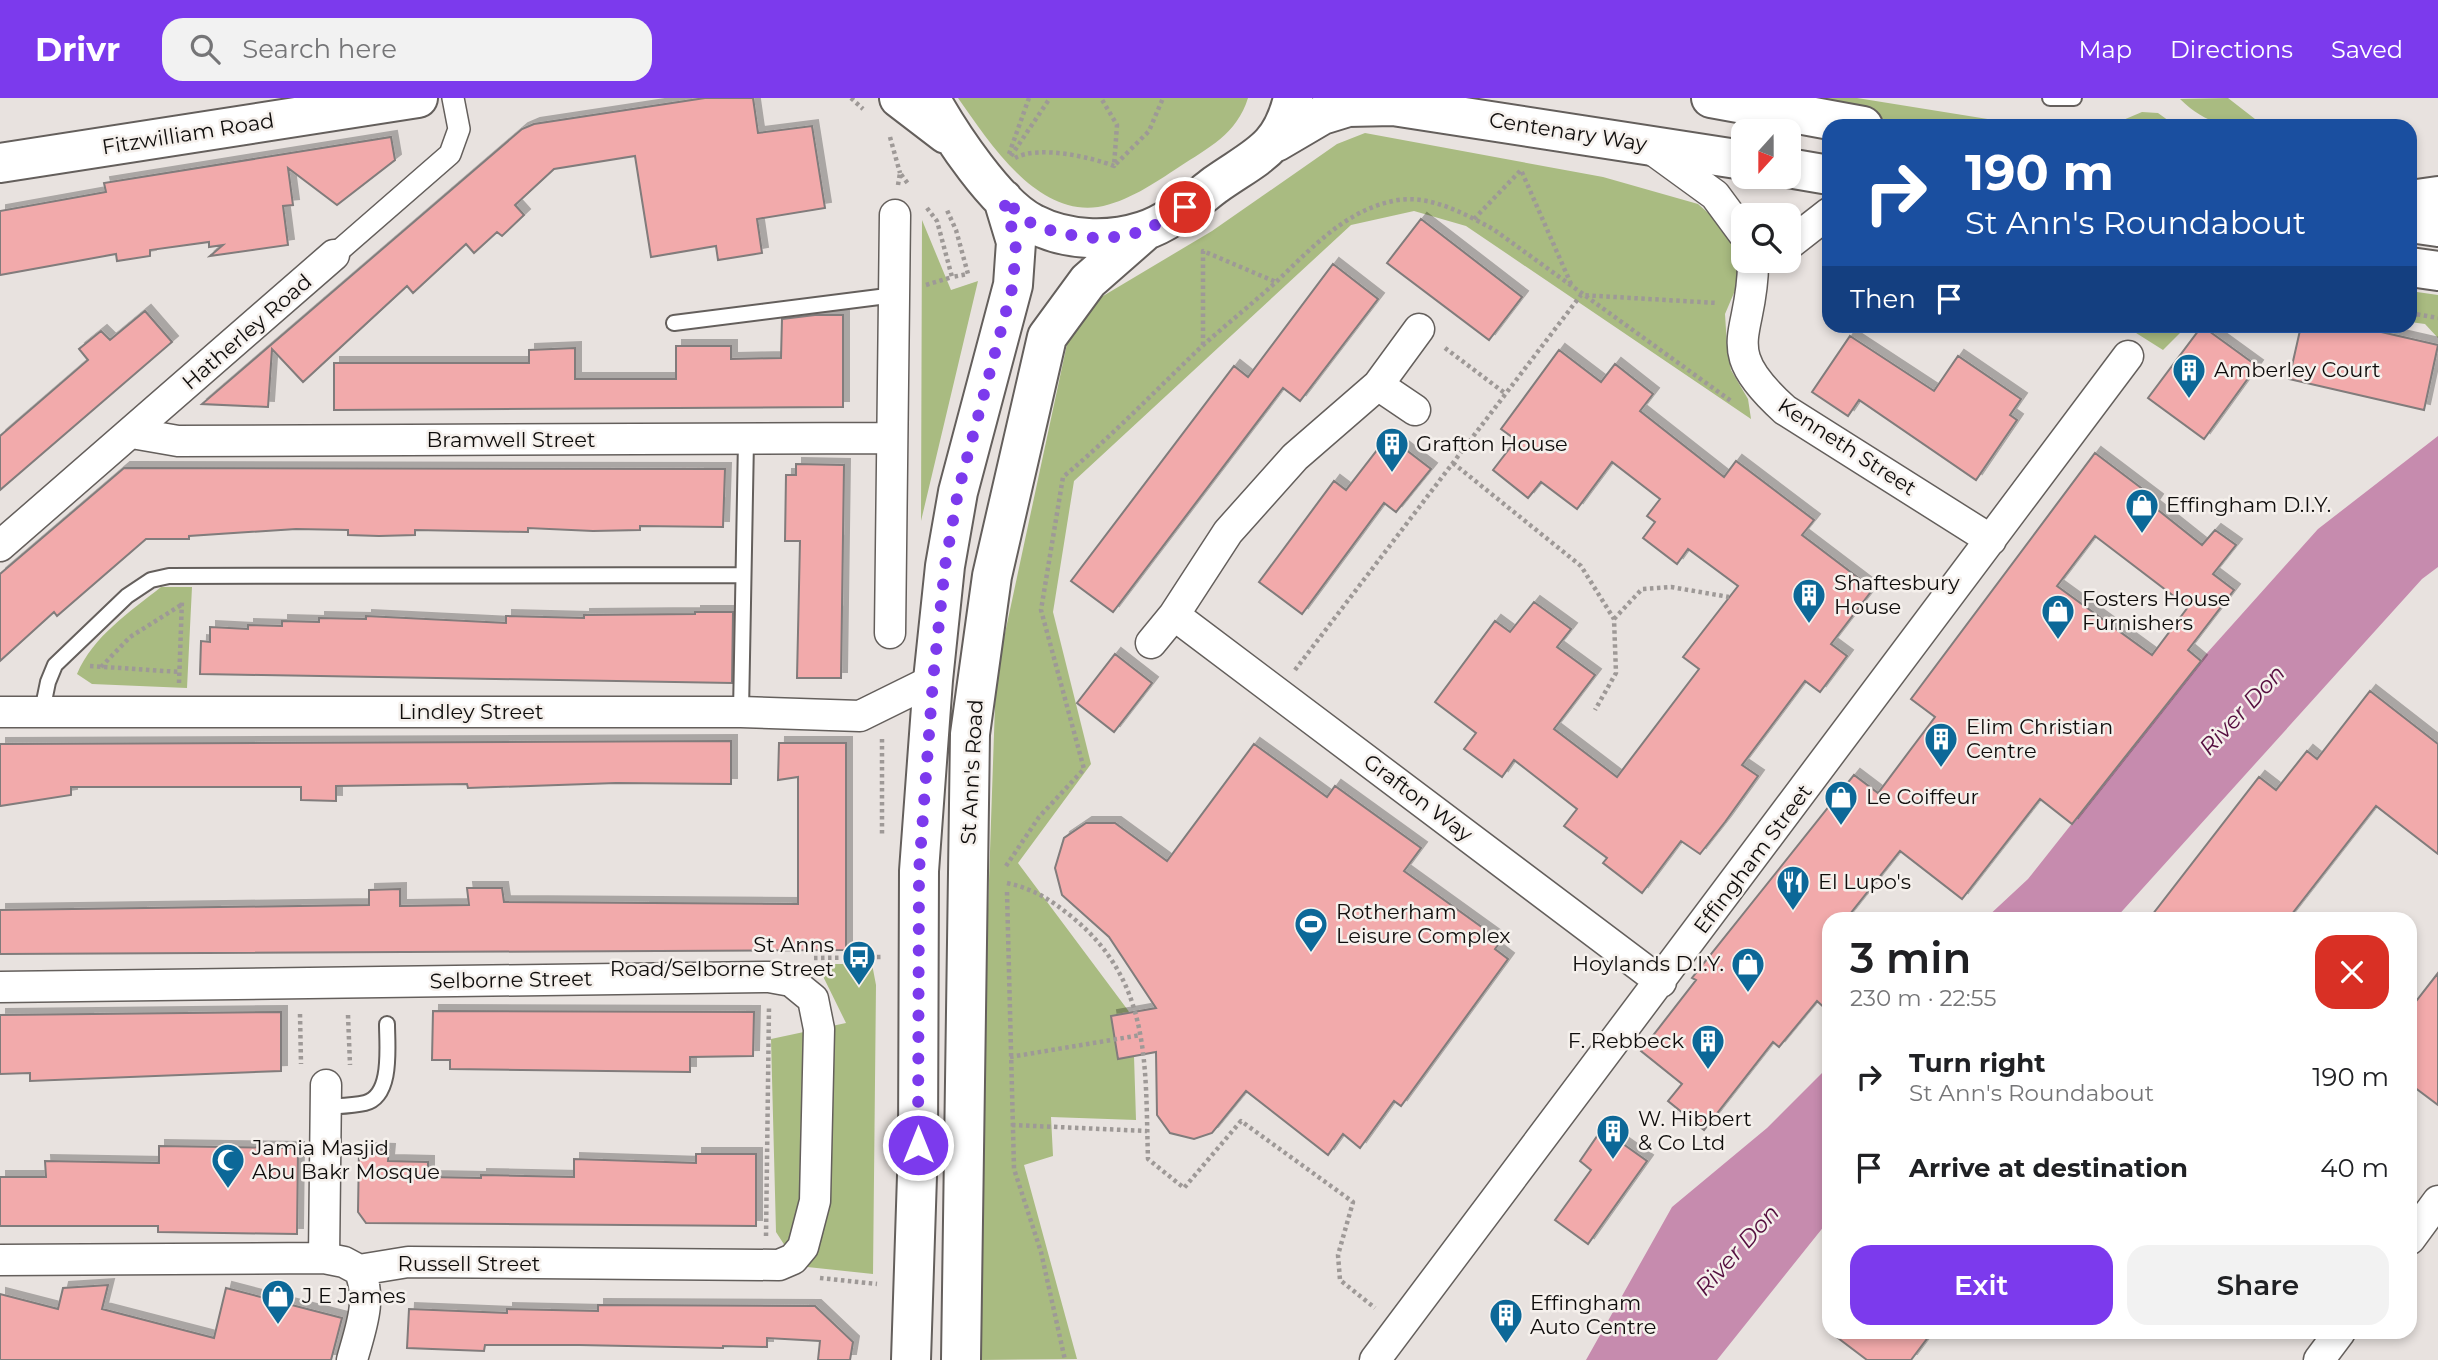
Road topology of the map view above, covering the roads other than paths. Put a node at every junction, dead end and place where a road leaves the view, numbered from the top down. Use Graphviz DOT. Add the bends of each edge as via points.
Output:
graph roads {
  1 [pos="418,98"];
  2 [pos="453,98"];
  3 [pos="899,98"];
  4 [pos="930,98"];
  5 [pos="1293,98"];
  6 [pos="1711,98"];
  7 [pos="2050,98"];
  8 [pos="2074,98"];
  9 [pos="1825,119"];
  10 [pos="956,142"];
  11 [pos="1276,142"];
  12 [pos="1644,144"];
  13 [pos="1731,158"];
  14 [pos="0,163"];
  15 [pos="1801,170"];
  16 [pos="1822,173"];
  17 [pos="2438,195"];
  18 [pos="1003,199"];
  19 [pos="2417,199"];
  20 [pos="895,215"];
  21 [pos="1731,216"];
  22 [pos="1822,218"];
  23 [pos="2417,224"];
  24 [pos="2438,227"];
  25 [pos="1145,231"];
  26 [pos="1801,235"];
  27 [pos="334,255"];
  28 [pos="2417,268"];
  29 [pos="2438,271"];
  30 [pos="1751,284"];
  31 [pos="895,295"];
  32 [pos="674,323"];
  33 [pos="1419,328"];
  34 [pos="2128,356"];
  35 [pos="1378,385"];
  36 [pos="1415,410"];
  37 [pos="132,433"];
  38 [pos="891,438"];
  39 [pos="746,440"];
  40 [pos="1991,540"];
  41 [pos="0,546"];
  42 [pos="743,575"];
  43 [pos="1174,615"];
  44 [pos="890,633"];
  45 [pos="1151,643"];
  46 [pos="933,680"];
  47 [pos="42,711"];
  48 [pos="0,712"];
  49 [pos="741,712"];
  50 [pos="1661,982"];
  51 [pos="0,987"];
  52 [pos="387,1024"];
  53 [pos="326,1096"];
  54 [pos="2438,1202"];
  55 [pos="2417,1230"];
  56 [pos="324,1258"];
  57 [pos="0,1260"];
  58 [pos="772,1265"];
  59 [pos="359,1270"];
  60 [pos="2335,1339"];
  61 [pos="352,1360"];
  62 [pos="911,1360"];
  63 [pos="961,1360"];
  64 [pos="1375,1360"];
  65 [pos="2319,1360"];
  1 -- 14 [label="main road, Fitzwilliam Road"];
  2 -- 27 [label="street, Hatherley Road" via="459,129 450,154"];
  3 -- 10 [label="main road"];
  4 -- 10 [label="main road"];
  5 -- 11 [label="main road" via="1288,121"];
  6 -- 9 [label="main road"];
  7 -- 8 [label="lane"];
  10 -- 18 [label="main road"];
  11 -- 12 [label="main road, Centenary Way" via="1322,114 1348,107 1393,106"];
  11 -- 25 [label="main road, Centenary Way"];
  12 -- 13 [label="main road, Centenary Way"];
  12 -- 21 [label="street" via="1716,195"];
  15 -- 16 [label="main road"];
  17 -- 19 [label="main road"];
  18 -- 25 [label="main road" via="1032,224 1062,234 1104,239"];
  18 -- 46 [label="main road" via="1016,242 1013,285 958,492"];
  20 -- 31 [label="street"];
  22 -- 26 [label="street"];
  23 -- 24 [label="main road"];
  25 -- 63 [label="main road, St Ann's Road" via="1088,281 1047,337 992,576 970,734"];
  27 -- 37 [label="street, Hatherley Road"];
  28 -- 29 [label="main road"];
  30 -- 40 [label="street, Kenneth Street" via="1741,337 1745,362 1759,386 1786,410"];
  31 -- 32 [label="lane"];
  31 -- 38 [label="street"];
  33 -- 35 [label="street"];
  34 -- 40 [label="street, Effingham Street"];
  35 -- 36 [label="street"];
  35 -- 43 [label="street" via="1294,457 1228,532"];
  37 -- 39 [label="street, Bramwell Street" via="178,441"];
  37 -- 41 [label="street, Hatherley Road"];
  38 -- 39 [label="street, Bramwell Street"];
  38 -- 44 [label="street"];
  39 -- 42 [label="lane"];
  40 -- 50 [label="street, Effingham Street"];
  42 -- 47 [label="lane" via="182,576 151,580 55,665"];
  42 -- 49 [label="lane"];
  43 -- 45 [label="street"];
  43 -- 50 [label="street, Grafton Way"];
  46 -- 49 [label="street, Lindley Street" via="860,716"];
  46 -- 62 [label="main road" via="919,871"];
  47 -- 48 [label="street, Lindley Street"];
  47 -- 49 [label="street, Lindley Street"];
  50 -- 64 [label="street, Effingham Street"];
  51 -- 58 [label="street, Selborne Street" via="791,981 813,999 818,1029 815,1201 803,1247 793,1259"];
  52 -- 53 [label="lane" via="387,1067 380,1093 367,1103"];
  53 -- 56 [label="street"];
  54 -- 55 [label="street"];
  56 -- 57 [label="street, Russell Street"];
  56 -- 59 [label="street, Russell Street"];
  58 -- 59 [label="street, Russell Street" via="408,1262"];
  59 -- 61 [label="street" via="366,1286"];
  60 -- 65 [label="street"];
}
